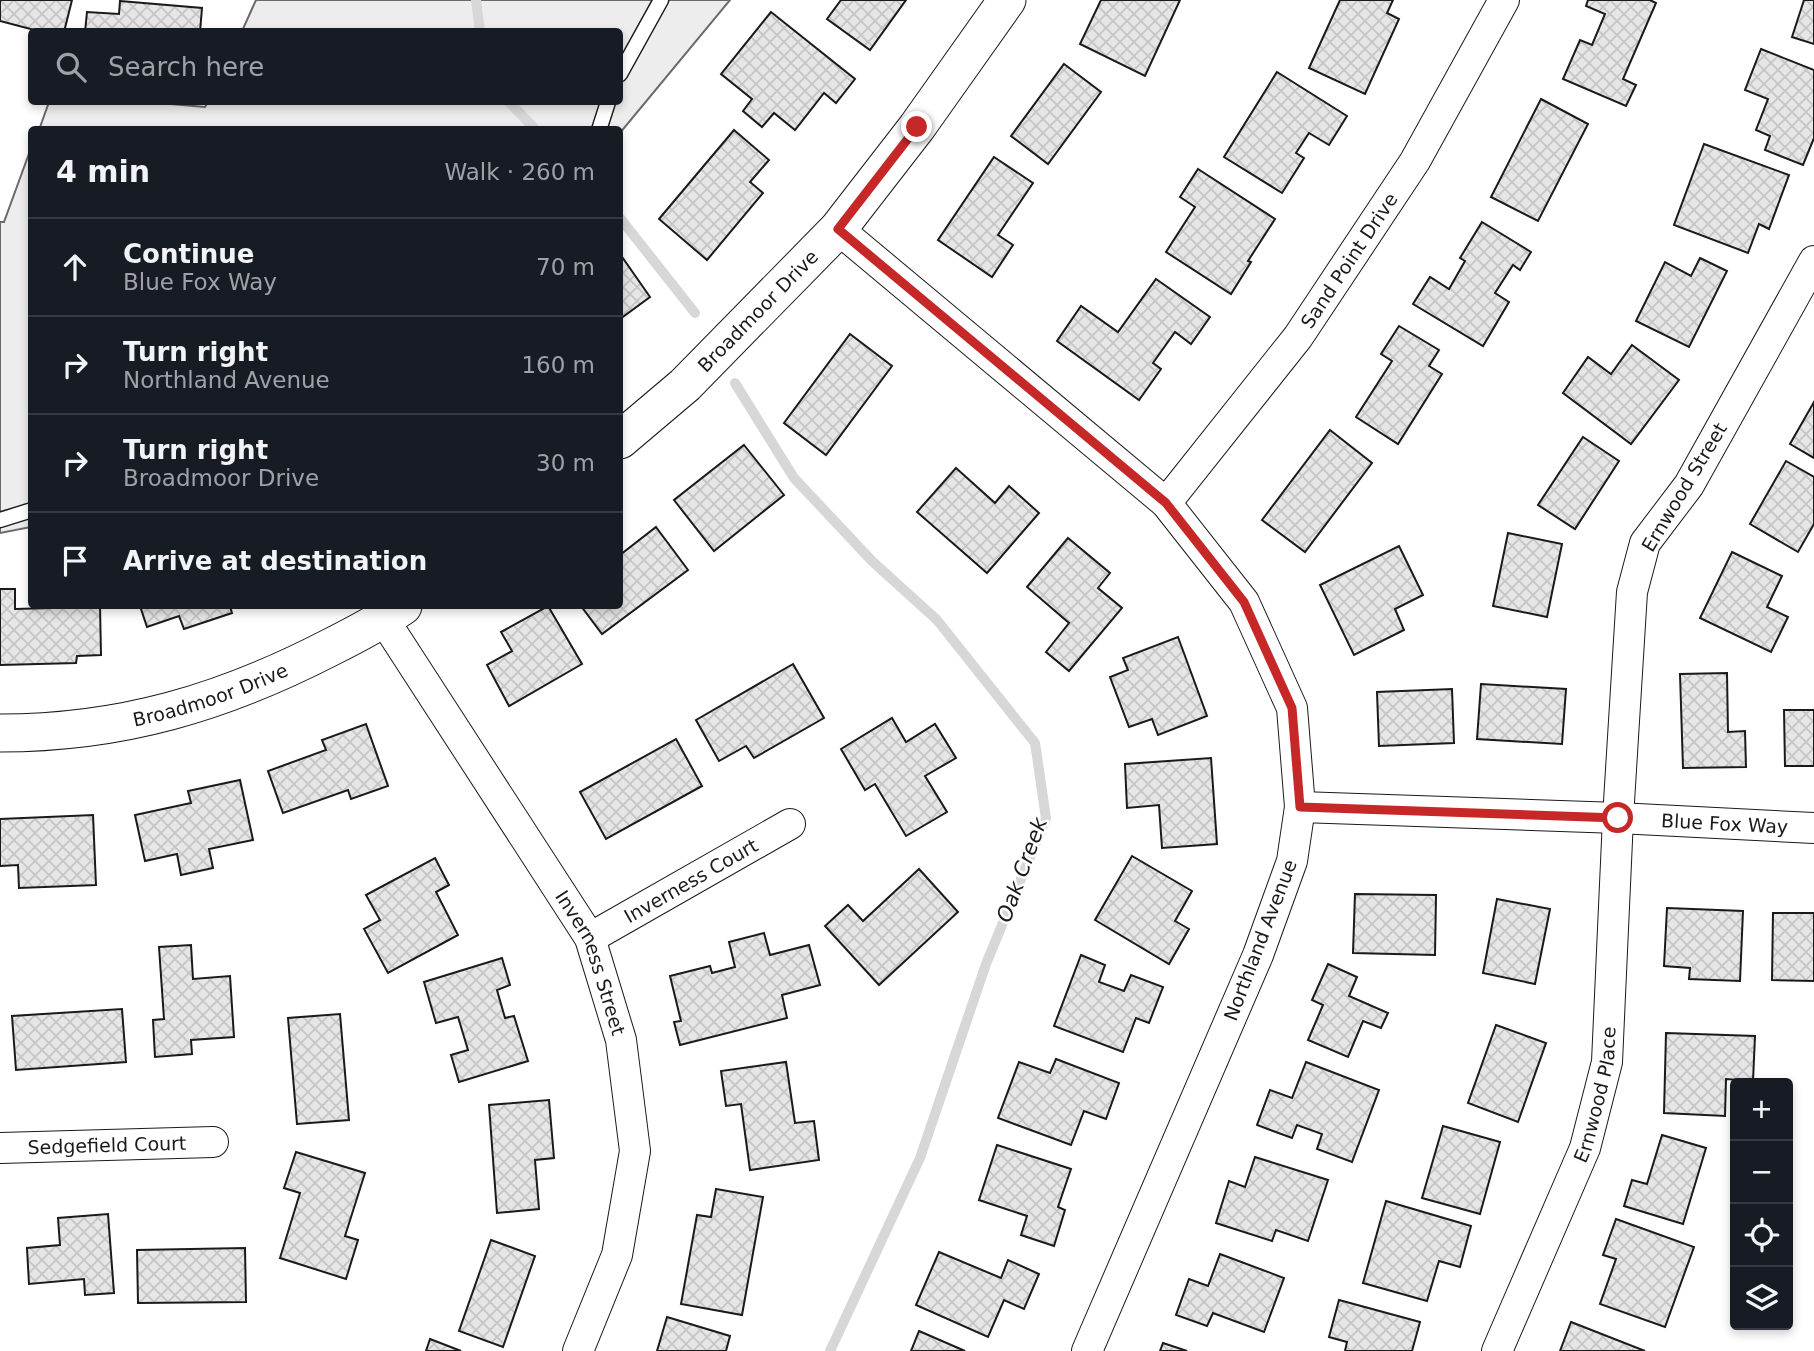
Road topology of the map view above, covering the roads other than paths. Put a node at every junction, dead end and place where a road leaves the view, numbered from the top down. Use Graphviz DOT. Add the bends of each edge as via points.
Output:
graph roads {
  1 [pos="661,0"];
  2 [pos="1007,0"];
  3 [pos="1504,0"];
  4 [pos="623,69"];
  5 [pos="607,105"];
  6 [pos="600,126"];
  7 [pos="838,229"];
  8 [pos="1814,261"];
  9 [pos="623,437"];
  10 [pos="1166,503"];
  11 [pos="28,511"];
  12 [pos="0,520"];
  13 [pos="394,612"];
  14 [pos="0,733"];
  15 [pos="1300,807"];
  16 [pos="1618,818"];
  17 [pos="790,824"];
  18 [pos="1814,828"];
  19 [pos="590,938"];
  20 [pos="213,1142"];
  21 [pos="0,1148"];
  22 [pos="578,1351"];
  23 [pos="1087,1351"];
  24 [pos="1497,1351"];
  1 -- 4 [label="lane"];
  2 -- 7 [label="street, Broadmoor Drive"];
  3 -- 10 [label="street, Sand Point Drive" via="1415,161 1298,337"];
  5 -- 6 [label="lane"];
  7 -- 9 [label="street, Broadmoor Drive" via="685,385"];
  7 -- 10 [label="street, Northland Avenue"];
  8 -- 16 [label="street, Ernwood Street" via="1689,485 1645,543 1633,592"];
  10 -- 15 [label="street, Northland Avenue" via="1244,602 1292,708"];
  11 -- 12 [label="lane"];
  13 -- 14 [label="street, Broadmoor Drive" via="284,671 225,696 118,724"];
  13 -- 19 [label="street, Inverness Street"];
  15 -- 16 [label="street, Blue Fox Way"];
  15 -- 23 [label="street, Northland Avenue" via="1292,861 1258,955"];
  16 -- 18 [label="street, Blue Fox Way"];
  16 -- 24 [label="street, Ernwood Place" via="1606,1062 1585,1148"];
  17 -- 19 [label="street, Inverness Court"];
  19 -- 22 [label="street, Inverness Street" via="621,1040 635,1152 617,1255"];
  20 -- 21 [label="street, Sedgefield Court"];
}
